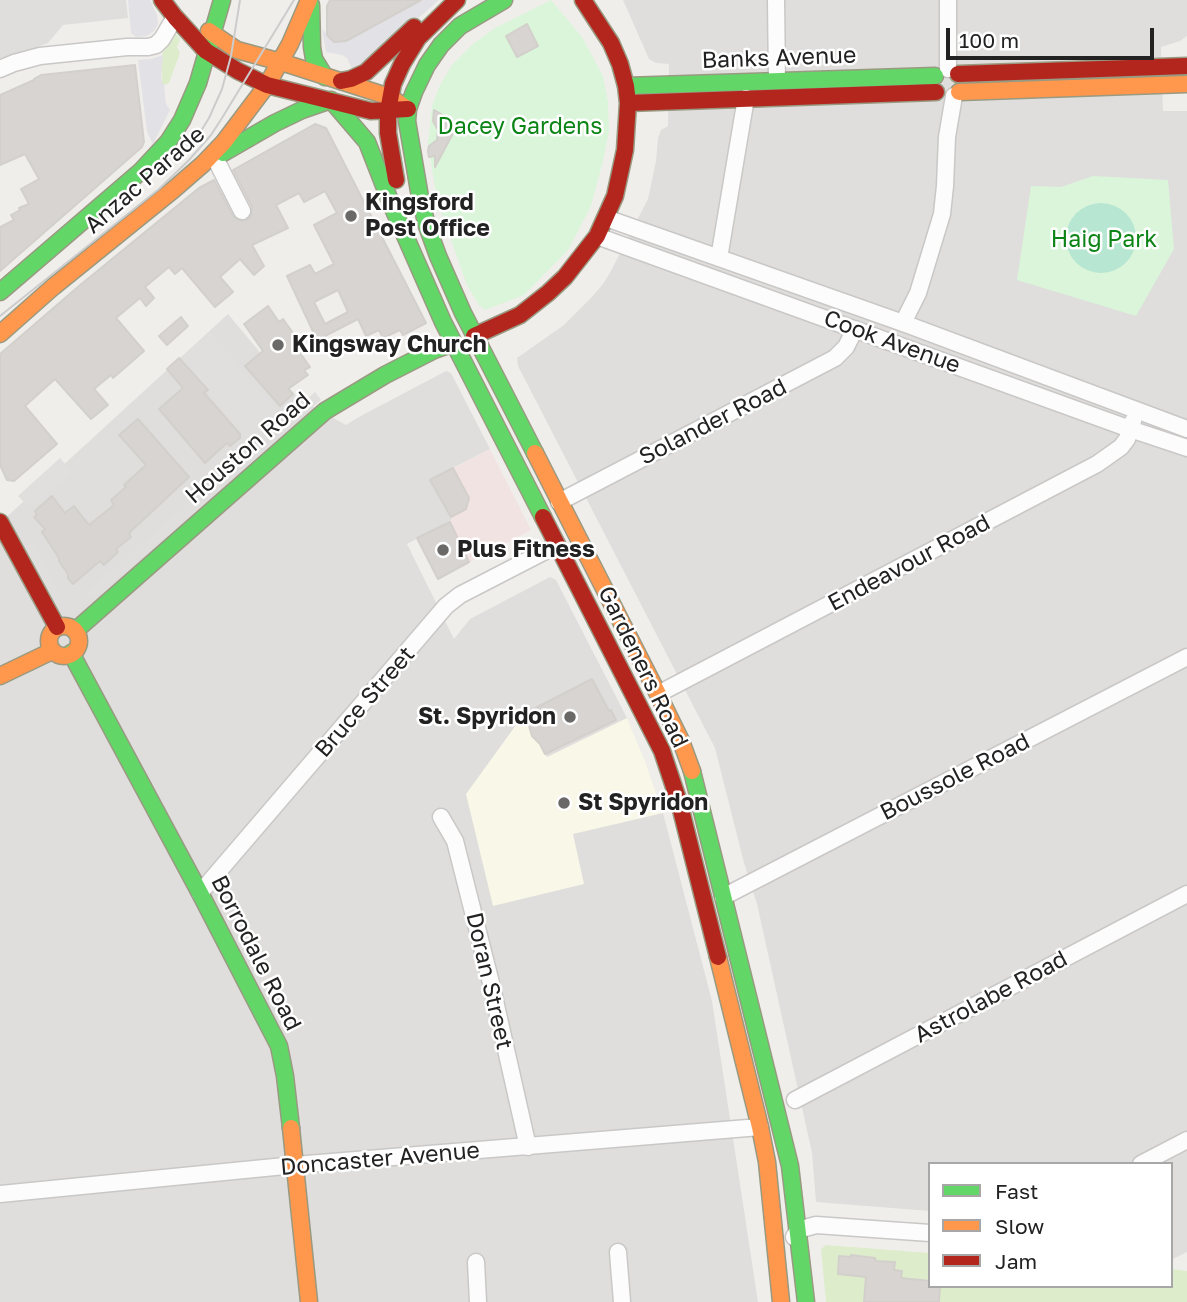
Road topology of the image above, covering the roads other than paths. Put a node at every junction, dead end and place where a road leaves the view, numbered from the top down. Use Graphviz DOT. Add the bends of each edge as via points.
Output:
graph roads {
  1 [pos="162,0"];
  2 [pos="222,0"];
  3 [pos="310,0"];
  4 [pos="456,0"];
  5 [pos="504,0"];
  6 [pos="583,0"];
  7 [pos="776,0"];
  8 [pos="948,0"];
  9 [pos="191,12"];
  10 [pos="175,17"];
  11 [pos="212,33"];
  12 [pos="206,51"];
  13 [pos="281,62"];
  14 [pos="1187,66"];
  15 [pos="0,69"];
  16 [pos="333,79"];
  17 [pos="778,81"];
  18 [pos="1187,84"];
  19 [pos="267,85"];
  20 [pos="947,85"];
  21 [pos="626,86"];
  22 [pos="746,99"];
  23 [pos="331,100"];
  24 [pos="628,103"];
  25 [pos="389,104"];
  26 [pos="408,109"];
  27 [pos="209,161"];
  28 [pos="392,206"];
  29 [pos="242,211"];
  30 [pos="606,218"];
  31 [pos="597,236"];
  32 [pos="719,258"];
  33 [pos="0,292"];
  34 [pos="903,323"];
  35 [pos="855,329"];
  36 [pos="0,334"];
  37 [pos="474,336"];
  38 [pos="454,343"];
  39 [pos="1138,410"];
  40 [pos="1130,429"];
  41 [pos="1187,429"];
  42 [pos="1187,448"];
  43 [pos="559,502"];
  44 [pos="0,522"];
  45 [pos="558,545"];
  46 [pos="57,627"];
  47 [pos="75,631"];
  48 [pos="52,650"];
  49 [pos="71,653"];
  50 [pos="1187,657"];
  51 [pos="0,676"];
  52 [pos="658,694"];
  53 [pos="442,817"];
  54 [pos="200,893"];
  55 [pos="1187,894"];
  56 [pos="723,897"];
  57 [pos="795,1100"];
  58 [pos="760,1127"];
  59 [pos="1187,1140"];
  60 [pos="528,1147"];
  61 [pos="1144,1162"];
  62 [pos="295,1165"];
  63 [pos="0,1194"];
  64 [pos="798,1230"];
  65 [pos="928,1233"];
  66 [pos="618,1252"];
  67 [pos="476,1262"];
  68 [pos="781,1296"];
  69 [pos="309,1302"];
  70 [pos="478,1302"];
  71 [pos="622,1302"];
  72 [pos="806,1302"];
  1 -- 10 [label="main road"];
  2 -- 11 [label="main road, Anzac Parade"];
  3 -- 13 [label="main road, Anzac Parade"];
  3 -- 16 [label="main road" via="314,59"];
  4 -- 16 [label="main road" via="426,15 366,72 351,79"];
  4 -- 25 [label="main road" via="418,38 393,83"];
  5 -- 26 [label="main road" via="460,26 441,45"];
  6 -- 21 [label="main road" via="611,43"];
  7 -- 17 [label="street"];
  8 -- 20 [label="street"];
  9 -- 11 [label="main road"];
  10 -- 12 [label="main road"];
  10 -- 15 [label="street" via="156,45 40,56"];
  11 -- 12 [label="main road, Anzac Parade"];
  11 -- 13 [label="main road" via="258,58"];
  12 -- 19 [label="main road"];
  12 -- 33 [label="main road, Anzac Parade" via="191,102 168,142 141,171"];
  13 -- 16 [label="main road"];
  13 -- 19 [label="main road, Anzac Parade"];
  14 -- 20 [label="main road, Banks Avenue"];
  16 -- 25 [label="main road"];
  17 -- 20 [label="main road, Banks Avenue"];
  17 -- 21 [label="main road, Banks Avenue"];
  18 -- 20 [label="main road, Banks Avenue"];
  19 -- 23 [label="main road"];
  19 -- 27 [label="main road, Anzac Parade"];
  20 -- 22 [label="main road, Banks Avenue"];
  20 -- 34 [label="street" via="942,214 918,293"];
  21 -- 24 [label="main road"];
  22 -- 24 [label="main road, Banks Avenue"];
  22 -- 32 [label="street"];
  23 -- 25 [label="main road" via="371,111"];
  23 -- 27 [label="main road" via="293,114"];
  23 -- 28 [label="main road, Gardeners Road" via="368,142"];
  24 -- 30 [label="main road" via="625,150"];
  25 -- 26 [label="main road"];
  25 -- 28 [label="main road" via="387,133 396,183"];
  26 -- 37 [label="main road, Gardeners Road" via="408,132 427,226"];
  27 -- 29 [label="street"];
  27 -- 36 [label="main road, Anzac Parade"];
  28 -- 38 [label="main road, Gardeners Road"];
  30 -- 31 [label="main road"];
  30 -- 32 [label="street, Cook Avenue"];
  31 -- 35 [label="street, Cook Avenue"];
  31 -- 37 [label="main road" via="548,293 520,315"];
  32 -- 34 [label="street, Cook Avenue"];
  34 -- 39 [label="street, Cook Avenue"];
  35 -- 40 [label="street, Cook Avenue"];
  35 -- 43 [label="street, Solander Road" via="835,358"];
  37 -- 38 [label="street, Houston Road"];
  37 -- 43 [label="main road, Gardeners Road"];
  38 -- 45 [label="main road, Gardeners Road"];
  38 -- 47 [label="main road, Houston Road" via="385,375 325,411"];
  39 -- 40 [label="street, Endeavour Road"];
  39 -- 41 [label="street, Cook Avenue"];
  40 -- 42 [label="street, Cook Avenue"];
  40 -- 52 [label="street, Endeavour Road" via="1121,447 1097,464"];
  43 -- 52 [label="main road, Gardeners Road"];
  44 -- 46 [label="main road"];
  45 -- 54 [label="street, Bruce Street" via="446,606"];
  45 -- 58 [label="main road, Gardeners Road" via="662,751"];
  46 -- 47 [label="main road"];
  46 -- 48 [label="main road" via="49,636"];
  47 -- 49 [label="main road" via="78,644"];
  48 -- 49 [label="main road"];
  48 -- 51 [label="main road"];
  49 -- 54 [label="main road, Borrodale Road"];
  50 -- 56 [label="street, Boussole Road"];
  52 -- 56 [label="main road, Gardeners Road" via="690,764"];
  53 -- 60 [label="street, Doran Street" via="455,841"];
  54 -- 62 [label="main road, Borrodale Road" via="279,1046"];
  55 -- 57 [label="street, Astrolabe Road"];
  56 -- 64 [label="main road, Gardeners Road" via="790,1166"];
  58 -- 60 [label="street, Doncaster Avenue"];
  58 -- 68 [label="main road, Gardeners Road"];
  59 -- 61 [label="street"];
  60 -- 62 [label="street, Doncaster Avenue"];
  62 -- 63 [label="street, Doncaster Avenue"];
  62 -- 69 [label="main road, Borrodale Road"];
  64 -- 65 [label="street" via="816,1225"];
  64 -- 68 [label="street" via="787,1248"];
  64 -- 72 [label="main road, Gardeners Road"];
  66 -- 71 [label="street"];
  67 -- 70 [label="street"];
}
